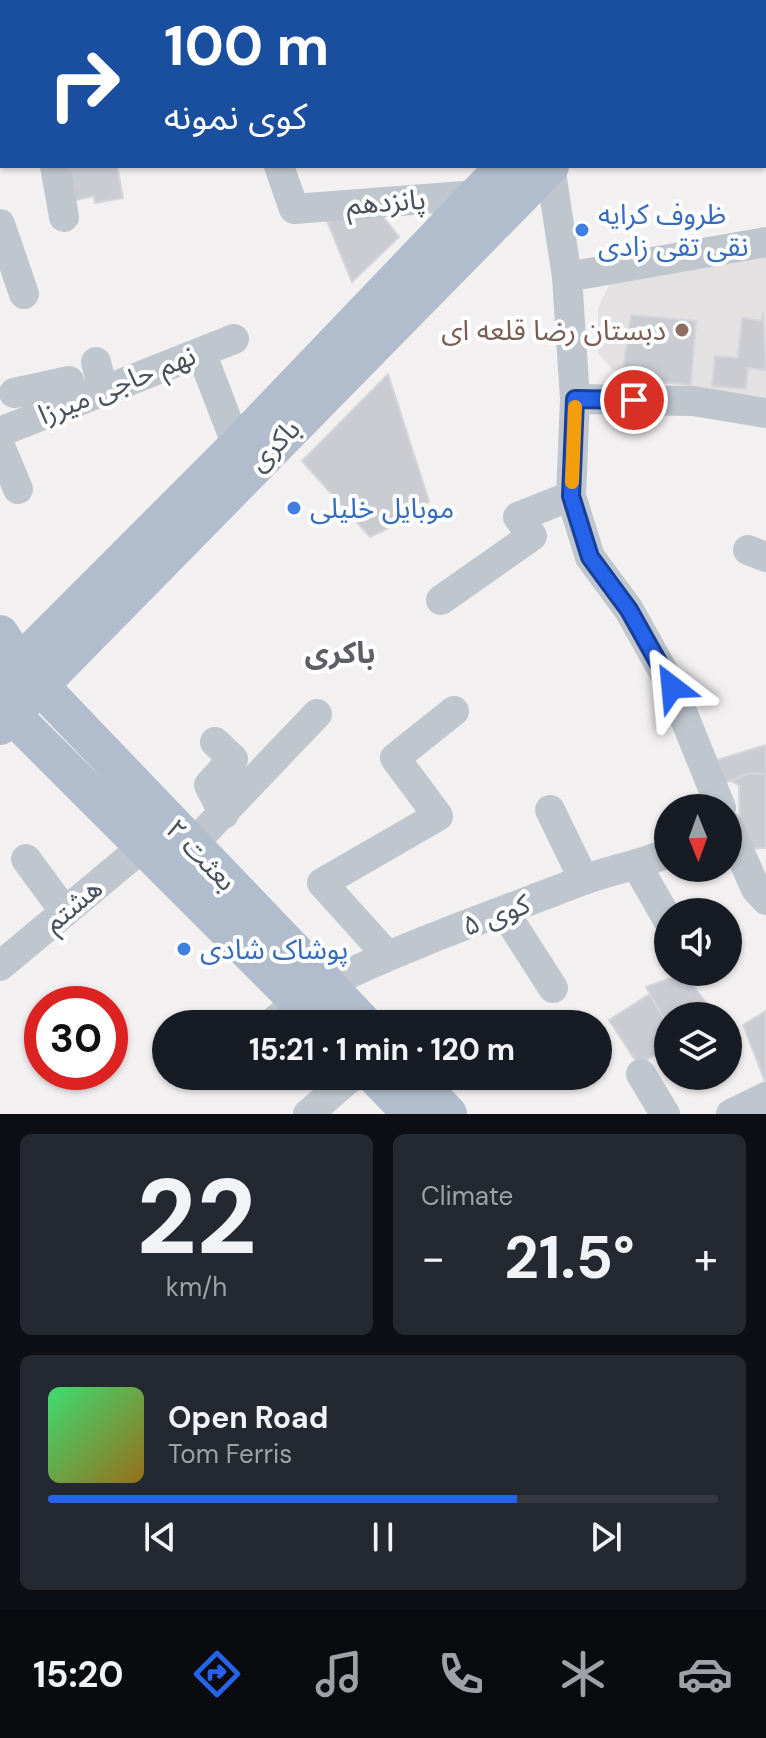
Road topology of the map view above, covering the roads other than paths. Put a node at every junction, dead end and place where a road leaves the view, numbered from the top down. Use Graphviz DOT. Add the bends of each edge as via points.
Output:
graph roads {
  1 [pos="55,168"];
  2 [pos="280,168"];
  3 [pos="503,168"];
  4 [pos="548,168"];
  5 [pos="550,168"];
  6 [pos="477,195"];
  7 [pos="64,217"];
  8 [pos="0,224"];
  9 [pos="766,242"];
  10 [pos="567,277"];
  11 [pos="24,294"];
  12 [pos="234,339"];
  13 [pos="201,352"];
  14 [pos="91,385"];
  15 [pos="14,393"];
  16 [pos="575,399"];
  17 [pos="766,413"];
  18 [pos="0,432"];
  19 [pos="0,446"];
  20 [pos="237,446"];
  21 [pos="18,489"];
  22 [pos="571,496"];
  23 [pos="441,600"];
  24 [pos="10,687"];
  25 [pos="454,711"];
  26 [pos="317,714"];
  27 [pos="215,742"];
  28 [pos="715,794"];
  29 [pos="550,810"];
  30 [pos="224,814"];
  31 [pos="145,845"];
  32 [pos="191,846"];
  33 [pos="654,858"];
  34 [pos="742,858"];
  35 [pos="26,859"];
  36 [pos="636,864"];
  37 [pos="584,880"];
  38 [pos="655,898"];
  39 [pos="766,900"];
  40 [pos="65,912"];
  41 [pos="505,913"];
  42 [pos="387,955"];
  43 [pos="0,966"];
  44 [pos="553,988"];
  45 [pos="304,1008"];
  46 [pos="641,1074"];
  47 [pos="336,1090"];
  48 [pos="389,1090"];
  49 [pos="425,1090"];
  50 [pos="766,1097"];
  51 [pos="308,1114"];
  52 [pos="412,1114"];
  53 [pos="448,1114"];
  54 [pos="665,1114"];
  55 [pos="731,1114"];
  1 -- 7 [label="street"];
  2 -- 6 [label="street, پانزدهم" via="294,209"];
  3 -- 6 [label="main road, باکری"];
  4 -- 24 [label="main road, باکری"];
  5 -- 10 [label="street"];
  6 -- 20 [label="main road, باکری"];
  8 -- 11 [label="street"];
  9 -- 10 [label="street"];
  10 -- 16 [label="street"];
  12 -- 13 [label="street, نهم حاجی میرزا"];
  13 -- 14 [label="street, نهم حاجی میرزا"];
  13 -- 20 [label="street"];
  14 -- 15 [label="street" via="69,381"];
  14 -- 18 [label="street, نهم حاجی میرزا"];
  16 -- 17 [label="street" via="693,401"];
  16 -- 22 [label="street"];
  19 -- 21 [label="street"];
  20 -- 24 [label="main road, باکری"];
  22 -- 23 [label="street" via="518,517 532,536"];
  22 -- 28 [label="street" via="590,557 629,610 672,687"];
  24 -- 31 [label="main road, بعثت ۲"];
  24 -- 32 [label="main road, بعثت ۲"];
  25 -- 42 [label="street" via="395,758 438,816 322,883"];
  26 -- 30 [label="street"];
  27 -- 30 [label="street" via="233,759 209,785"];
  29 -- 37 [label="street"];
  30 -- 32 [label="street"];
  31 -- 40 [label="street, هشتم"];
  31 -- 45 [label="main road, بعثت ۲"];
  32 -- 45 [label="main road, بعثت ۲"];
  33 -- 36 [label="street, کوی ۵"];
  34 -- 39 [label="street"];
  35 -- 40 [label="street"];
  36 -- 37 [label="street, کوی ۵"];
  36 -- 38 [label="street"];
  37 -- 41 [label="street, کوی ۵"];
  40 -- 43 [label="street, هشتم"];
  41 -- 42 [label="street, کوی ۵"];
  41 -- 44 [label="street"];
  42 -- 45 [label="street, کوی ۵"];
  46 -- 54 [label="street"];
  47 -- 51 [label="street"];
  48 -- 52 [label="main road"];
  49 -- 53 [label="main road"];
  50 -- 55 [label="street"];
}
